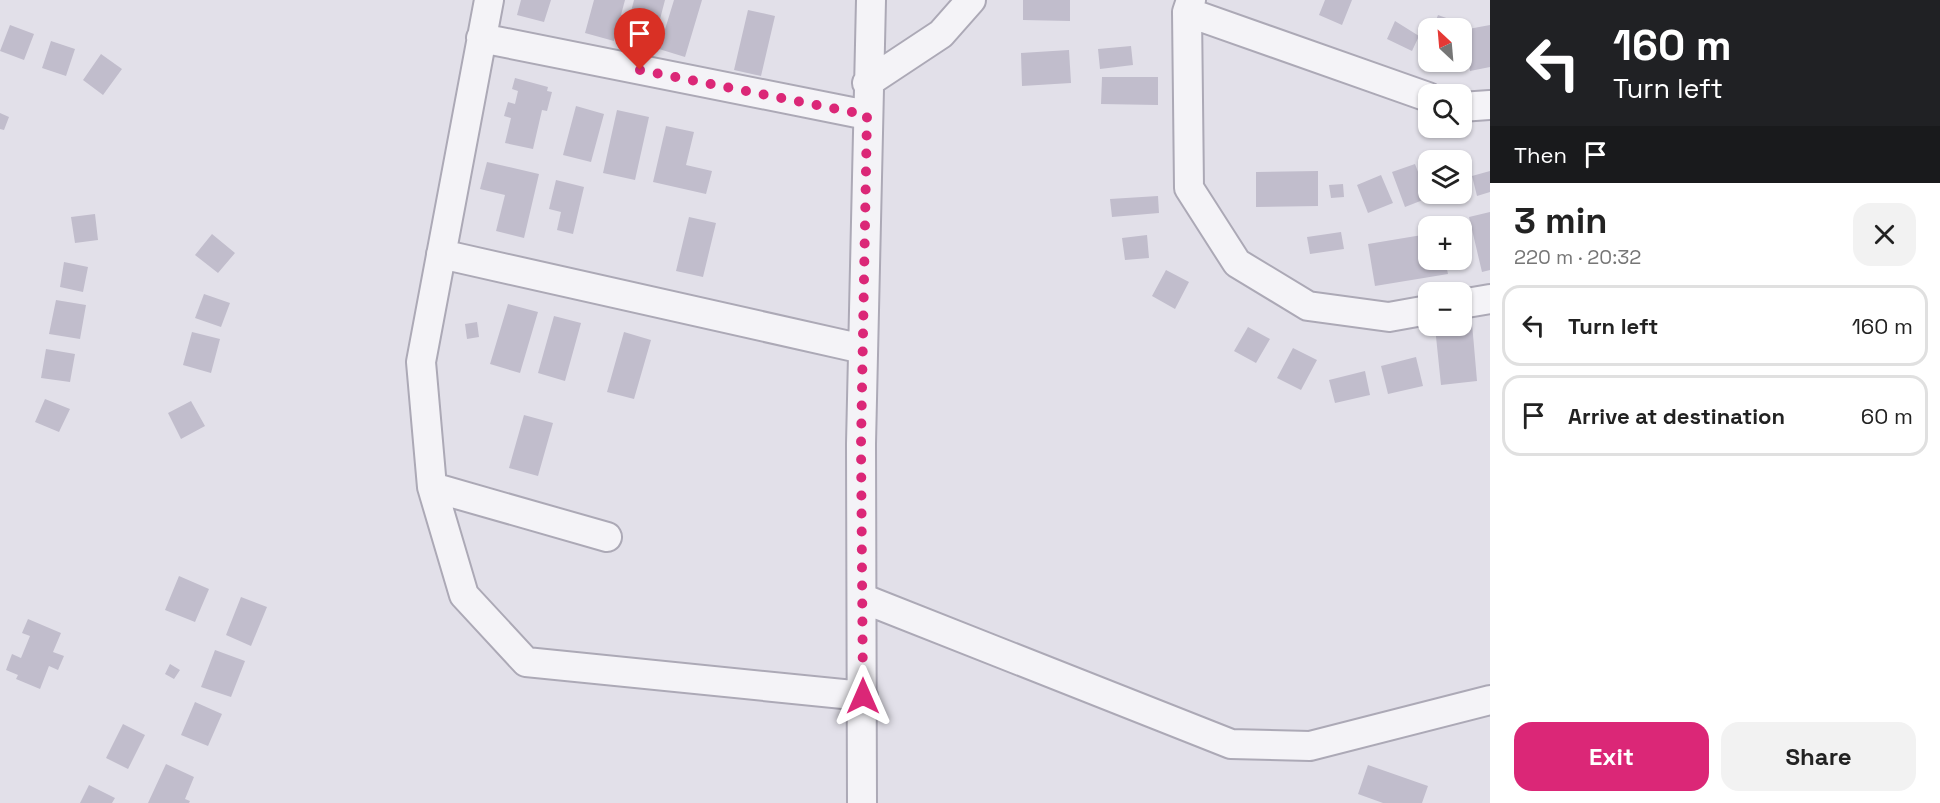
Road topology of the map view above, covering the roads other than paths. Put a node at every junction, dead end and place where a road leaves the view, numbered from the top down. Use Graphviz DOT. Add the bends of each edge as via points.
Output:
graph roads {
  1 [pos="489,0"];
  2 [pos="871,0"];
  3 [pos="971,0"];
  4 [pos="1189,6"];
  5 [pos="482,38"];
  6 [pos="867,83"];
  7 [pos="1418,94"];
  8 [pos="1490,105"];
  9 [pos="1472,106"];
  10 [pos="867,115"];
  11 [pos="441,254"];
  12 [pos="1490,299"];
  13 [pos="1472,302"];
  14 [pos="1418,312"];
  15 [pos="863,349"];
  16 [pos="432,487"];
  17 [pos="607,537"];
  18 [pos="864,599"];
  19 [pos="863,696"];
  20 [pos="1490,700"];
  21 [pos="862,803"];
  1 -- 5 [label="street"];
  2 -- 6 [label="street"];
  3 -- 6 [label="street" via="941,34"];
  4 -- 7 [label="street"];
  4 -- 14 [label="street" via="1189,188 1237,263 1308,306 1389,317"];
  5 -- 10 [label="street"];
  5 -- 11 [label="street"];
  6 -- 10 [label="street"];
  8 -- 9 [label="street"];
  10 -- 15 [label="street"];
  11 -- 15 [label="street"];
  11 -- 16 [label="street" via="421,362"];
  12 -- 13 [label="street"];
  15 -- 18 [label="street"];
  16 -- 17 [label="street"];
  16 -- 19 [label="street" via="464,595 526,662"];
  18 -- 19 [label="street"];
  18 -- 20 [label="street" via="1231,744 1310,746"];
  19 -- 21 [label="street"];
}
